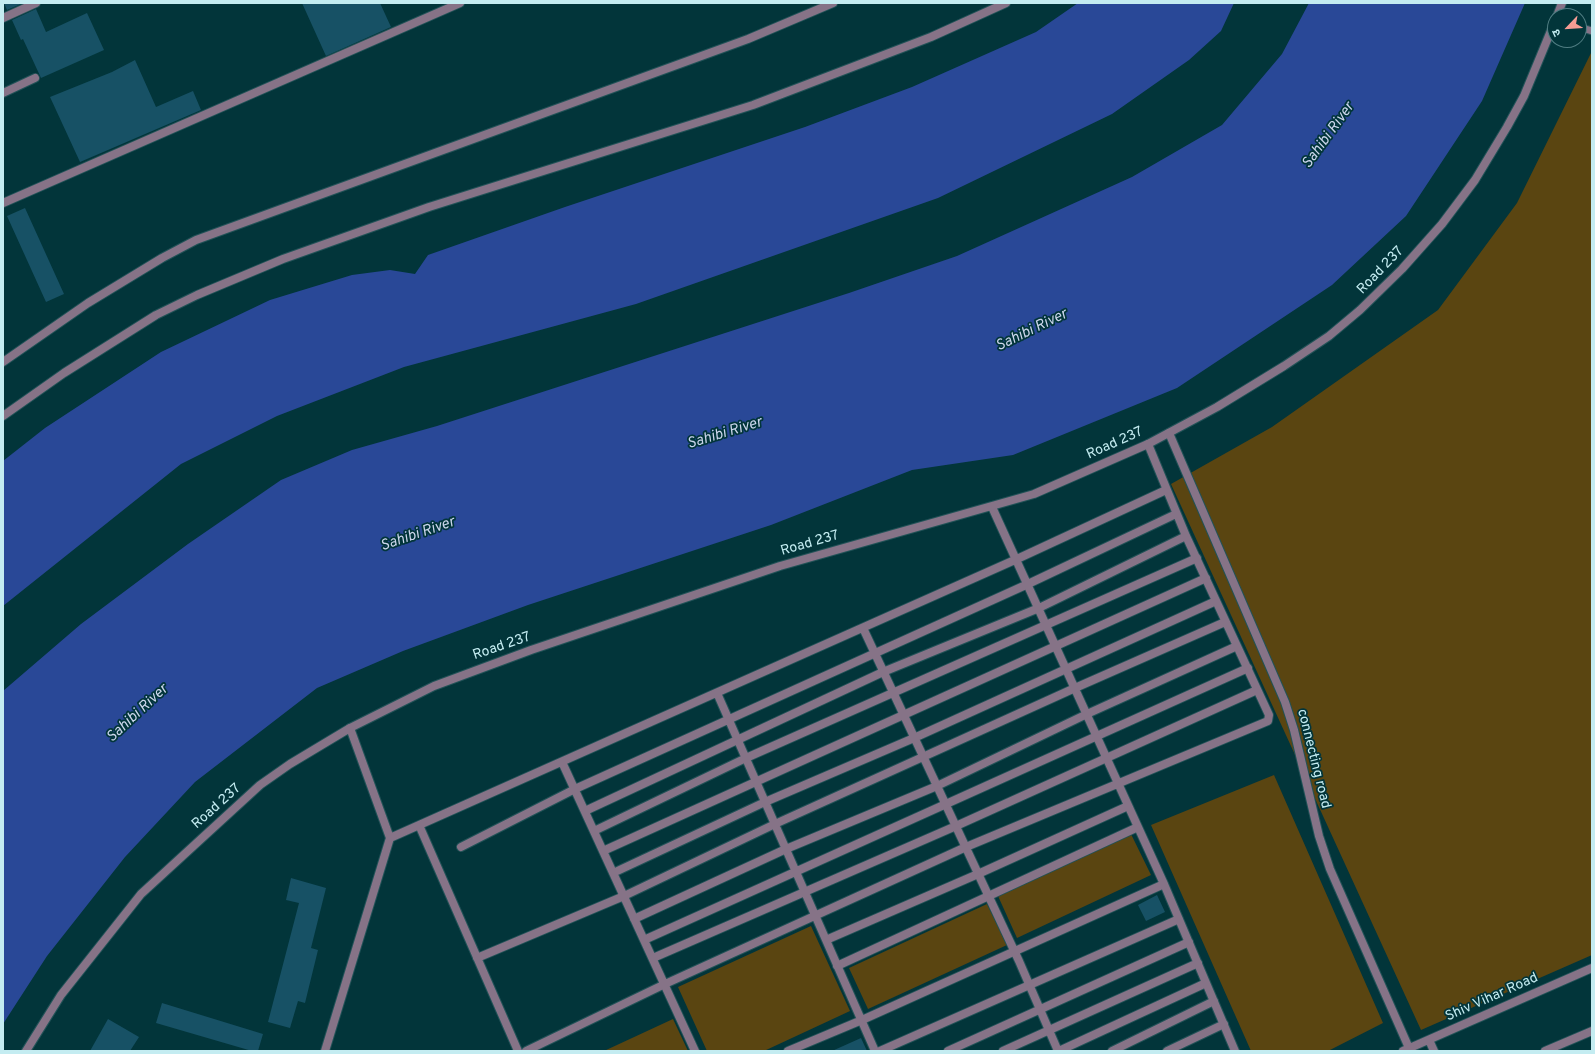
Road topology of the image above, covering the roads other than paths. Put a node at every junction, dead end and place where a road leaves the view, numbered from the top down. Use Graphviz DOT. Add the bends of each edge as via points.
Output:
graph roads {
  1 [pos="36,3"];
  2 [pos="460,3"];
  3 [pos="833,3"];
  4 [pos="1006,3"];
  5 [pos="3,18"];
  6 [pos="1547,40"];
  7 [pos="35,78"];
  8 [pos="3,93"];
  9 [pos="3,203"];
  10 [pos="3,362"];
  11 [pos="3,416"];
  12 [pos="1169,433"];
  13 [pos="1148,444"];
  14 [pos="1166,490"];
  15 [pos="992,507"];
  16 [pos="1176,514"];
  17 [pos="1186,536"];
  18 [pos="1197,558"];
  19 [pos="1017,559"];
  20 [pos="1206,578"];
  21 [pos="1028,584"];
  22 [pos="1216,601"];
  23 [pos="1039,608"];
  24 [pos="1225,622"];
  25 [pos="1047,625"];
  26 [pos="863,628"];
  27 [pos="1056,646"];
  28 [pos="1237,646"];
  29 [pos="874,653"];
  30 [pos="1066,668"];
  31 [pos="1248,668"];
  32 [pos="883,672"];
  33 [pos="1075,688"];
  34 [pos="1257,690"];
  35 [pos="716,693"];
  36 [pos="893,693"];
  37 [pos="1087,714"];
  38 [pos="903,715"];
  39 [pos="728,719"];
  40 [pos="350,728"];
  41 [pos="1097,737"];
  42 [pos="914,738"];
  43 [pos="737,739"];
  44 [pos="923,757"];
  45 [pos="1106,757"];
  46 [pos="746,758"];
  47 [pos="562,762"];
  48 [pos="756,781"];
  49 [pos="1118,783"];
  50 [pos="937,786"];
  51 [pos="575,789"];
  52 [pos="765,802"];
  53 [pos="946,805"];
  54 [pos="1128,806"];
  55 [pos="585,811"];
  56 [pos="775,824"];
  57 [pos="419,825"];
  58 [pos="956,826"];
  59 [pos="1138,827"];
  60 [pos="594,830"];
  61 [pos="390,838"];
  62 [pos="461,847"];
  63 [pos="966,847"];
  64 [pos="786,849"];
  65 [pos="603,851"];
  66 [pos="796,872"];
  67 [pos="613,873"];
  68 [pos="978,874"];
  69 [pos="1164,884"];
  70 [pos="805,892"];
  71 [pos="624,896"];
  72 [pos="989,896"];
  73 [pos="816,917"];
  74 [pos="634,919"];
  75 [pos="1179,919"];
  76 [pos="644,940"];
  77 [pos="826,940"];
  78 [pos="1189,942"];
  79 [pos="1015,952"];
  80 [pos="477,958"];
  81 [pos="652,958"];
  82 [pos="1198,963"];
  83 [pos="837,966"];
  84 [pos="1592,968"];
  85 [pos="1206,982"];
  86 [pos="664,984"];
  87 [pos="1029,984"];
  88 [pos="1214,1001"];
  89 [pos="1040,1010"];
  90 [pos="862,1020"];
  91 [pos="1224,1024"];
  92 [pos="1049,1030"];
  93 [pos="1592,1031"];
  94 [pos="1429,1040"];
  95 [pos="1233,1050"];
  96 [pos="1406,1050"];
  97 [pos="26,1051"];
  98 [pos="325,1051"];
  99 [pos="518,1051"];
  100 [pos="526,1051"];
  101 [pos="695,1051"];
  102 [pos="788,1051"];
  103 [pos="875,1051"];
  104 [pos="880,1051"];
  105 [pos="948,1051"];
  106 [pos="1003,1051"];
  107 [pos="1059,1051"];
  108 [pos="1112,1051"];
  109 [pos="1167,1051"];
  110 [pos="1434,1051"];
  111 [pos="1545,1051"];
  1 -- 5 [label="street"];
  2 -- 9 [label="street"];
  3 -- 10 [label="street" via="748,39 196,240 93,300"];
  4 -- 11 [label="street" via="931,36 753,105 429,207 275,262 156,315 64,373"];
  6 -- 12 [label="street, Road 237" via="1524,96 1475,180 1442,224 1402,269 1329,336 1231,399"];
  7 -- 8 [label="street"];
  12 -- 13 [label="street, Road 237"];
  12 -- 96 [label="street, connecting road" via="1285,702 1326,856"];
  13 -- 14 [label="street"];
  13 -- 15 [label="street, Road 237" via="1034,494"];
  14 -- 16 [label="street"];
  14 -- 19 [label="street"];
  15 -- 19 [label="street"];
  15 -- 40 [label="street, Road 237" via="780,566 524,653 434,686"];
  16 -- 17 [label="street"];
  16 -- 21 [label="street"];
  17 -- 18 [label="street"];
  17 -- 23 [label="street"];
  18 -- 20 [label="street"];
  18 -- 25 [label="street"];
  19 -- 21 [label="street"];
  19 -- 26 [label="street"];
  20 -- 22 [label="street"];
  20 -- 27 [label="street"];
  21 -- 23 [label="street"];
  21 -- 29 [label="street"];
  22 -- 24 [label="street"];
  22 -- 30 [label="street"];
  23 -- 25 [label="street"];
  23 -- 32 [label="street"];
  24 -- 28 [label="street"];
  24 -- 33 [label="street"];
  25 -- 27 [label="street"];
  25 -- 36 [label="street"];
  26 -- 29 [label="street"];
  26 -- 35 [label="street"];
  27 -- 30 [label="street"];
  27 -- 38 [label="street"];
  28 -- 31 [label="street"];
  28 -- 37 [label="street"];
  29 -- 32 [label="street"];
  29 -- 39 [label="street"];
  30 -- 33 [label="street"];
  30 -- 42 [label="street"];
  31 -- 34 [label="street"];
  31 -- 41 [label="street"];
  32 -- 36 [label="street"];
  32 -- 43 [label="street"];
  33 -- 37 [label="street"];
  33 -- 44 [label="street"];
  34 -- 45 [label="street"];
  34 -- 49 [label="street" via="1269,715 1270,720 1266,723"];
  35 -- 39 [label="street"];
  35 -- 47 [label="street"];
  36 -- 38 [label="street"];
  36 -- 46 [label="street"];
  37 -- 41 [label="street"];
  37 -- 50 [label="street"];
  38 -- 42 [label="street"];
  38 -- 48 [label="street"];
  39 -- 43 [label="street"];
  39 -- 51 [label="street"];
  40 -- 61 [label="street"];
  40 -- 97 [label="street, Road 237" via="260,785 141,894 61,995"];
  41 -- 45 [label="street"];
  41 -- 53 [label="street"];
  42 -- 44 [label="street"];
  42 -- 52 [label="street"];
  43 -- 46 [label="street"];
  43 -- 55 [label="street"];
  44 -- 50 [label="street"];
  44 -- 56 [label="street"];
  45 -- 49 [label="street"];
  45 -- 58 [label="street"];
  46 -- 48 [label="street"];
  46 -- 60 [label="street"];
  47 -- 51 [label="street"];
  47 -- 57 [label="street"];
  48 -- 52 [label="street"];
  48 -- 65 [label="street"];
  49 -- 54 [label="street"];
  49 -- 63 [label="street"];
  50 -- 53 [label="street"];
  50 -- 64 [label="street"];
  51 -- 55 [label="street"];
  51 -- 62 [label="street"];
  52 -- 56 [label="street"];
  52 -- 67 [label="street"];
  53 -- 58 [label="street"];
  53 -- 66 [label="street"];
  54 -- 59 [label="street"];
  54 -- 68 [label="street"];
  55 -- 60 [label="street"];
  56 -- 64 [label="street"];
  56 -- 71 [label="street"];
  57 -- 61 [label="street"];
  57 -- 80 [label="street"];
  58 -- 63 [label="street"];
  58 -- 70 [label="street"];
  59 -- 69 [label="street"];
  59 -- 72 [label="street"];
  60 -- 65 [label="street"];
  61 -- 98 [label="street"];
  63 -- 68 [label="street"];
  63 -- 73 [label="street"];
  64 -- 66 [label="street"];
  64 -- 74 [label="street"];
  65 -- 67 [label="street"];
  66 -- 70 [label="street"];
  66 -- 76 [label="street"];
  67 -- 71 [label="street"];
  68 -- 72 [label="street"];
  68 -- 77 [label="street"];
  69 -- 75 [label="street"];
  69 -- 79 [label="street"];
  70 -- 73 [label="street"];
  70 -- 81 [label="street"];
  71 -- 74 [label="street"];
  71 -- 80 [label="street"];
  72 -- 79 [label="street"];
  72 -- 83 [label="street"];
  73 -- 77 [label="street"];
  73 -- 86 [label="street"];
  74 -- 76 [label="street"];
  75 -- 78 [label="street"];
  75 -- 87 [label="street"];
  76 -- 81 [label="street"];
  77 -- 83 [label="street"];
  78 -- 82 [label="street"];
  78 -- 89 [label="street"];
  79 -- 87 [label="street"];
  79 -- 90 [label="street"];
  80 -- 99 [label="street"];
  81 -- 86 [label="street"];
  82 -- 85 [label="street"];
  82 -- 92 [label="street"];
  83 -- 90 [label="street"];
  84 -- 94 [label="street, Shiv Vihar Road"];
  85 -- 88 [label="street"];
  85 -- 107 [label="street"];
  86 -- 100 [label="street"];
  86 -- 101 [label="street"];
  87 -- 89 [label="street"];
  87 -- 104 [label="street"];
  88 -- 91 [label="street"];
  88 -- 108 [label="street"];
  89 -- 92 [label="street"];
  89 -- 105 [label="street"];
  90 -- 102 [label="street"];
  90 -- 103 [label="street"];
  91 -- 95 [label="street"];
  91 -- 109 [label="street"];
  92 -- 106 [label="street"];
  92 -- 107 [label="street"];
  93 -- 111 [label="street"];
  94 -- 96 [label="street, Shiv Vihar Road"];
  94 -- 110 [label="street"];
}
